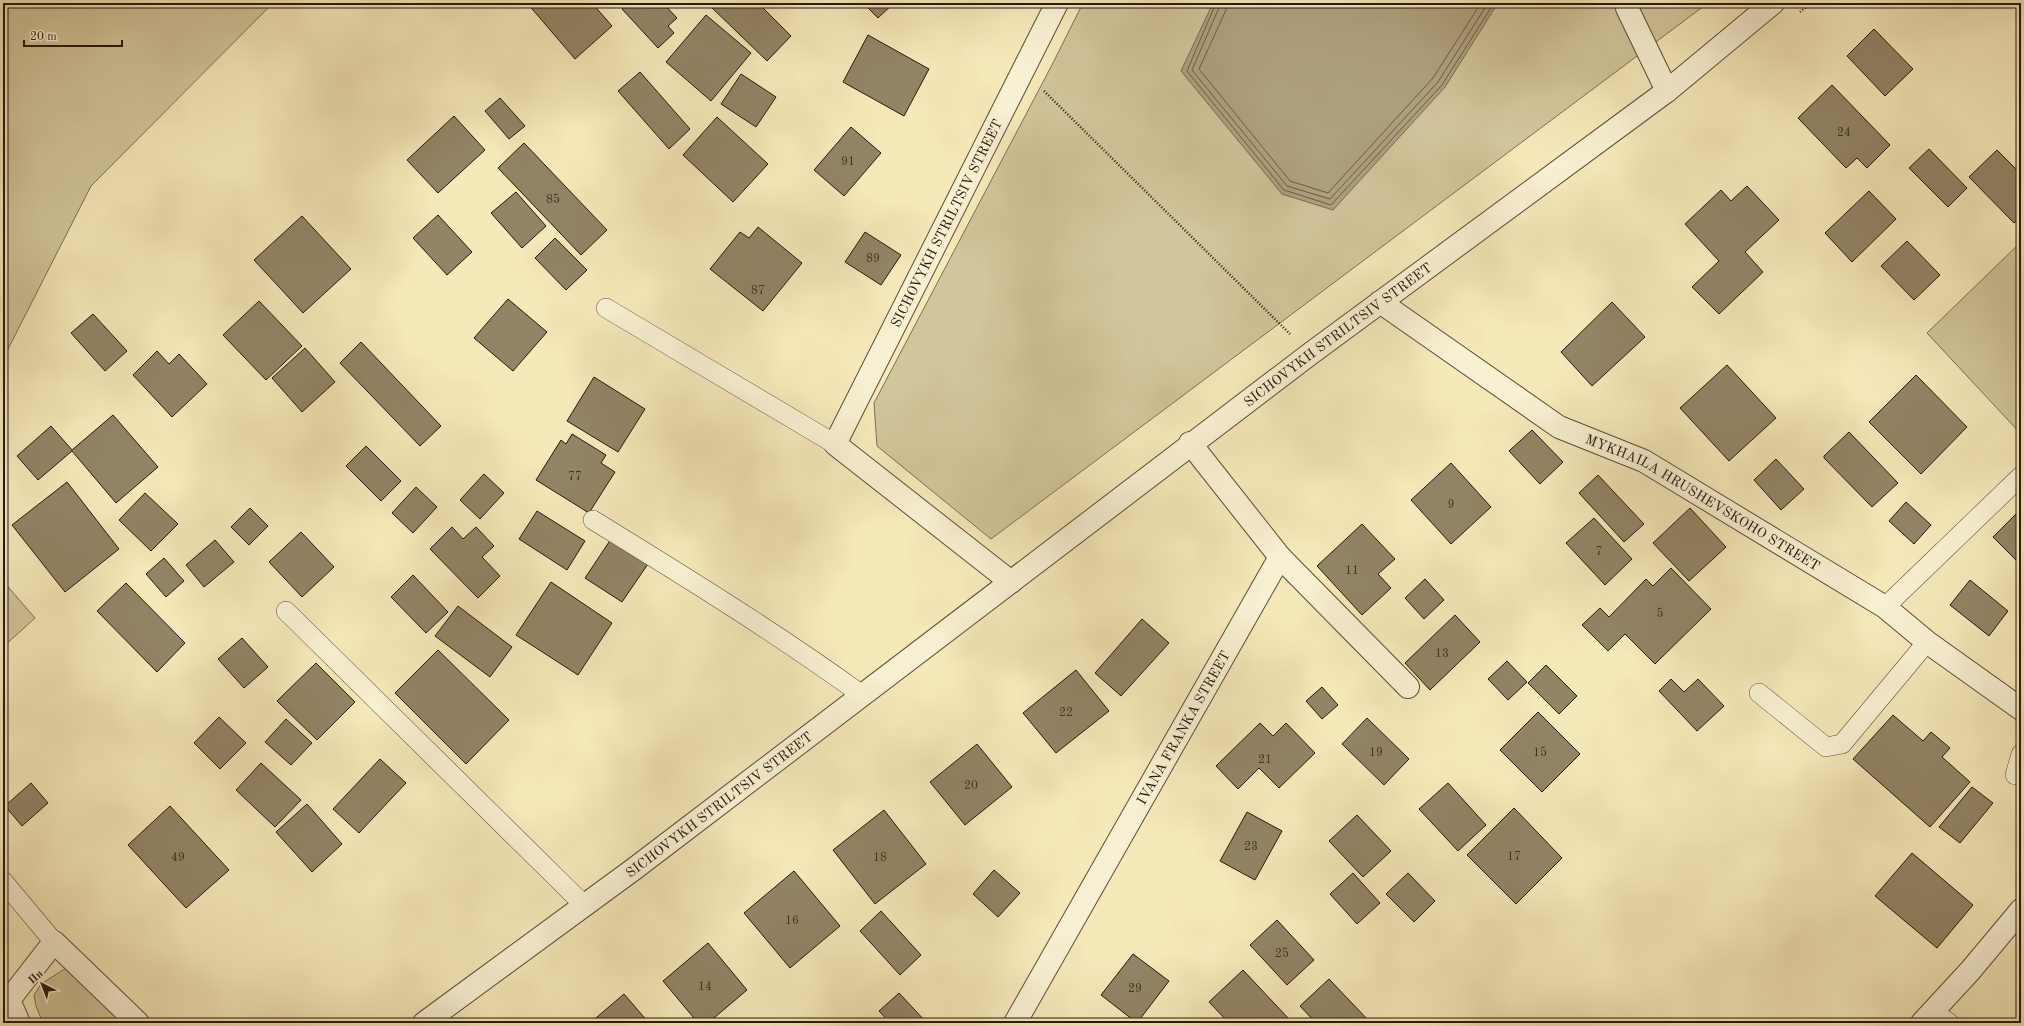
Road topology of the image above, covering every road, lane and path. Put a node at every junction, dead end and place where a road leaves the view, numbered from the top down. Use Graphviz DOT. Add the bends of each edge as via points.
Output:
graph roads {
  1 [pos="1057,3"];
  2 [pos="1626,3"];
  3 [pos="1773,3"];
  4 [pos="1023,70"];
  5 [pos="1666,91"];
  6 [pos="1380,302"];
  7 [pos="606,308"];
  8 [pos="1310,354"];
  9 [pos="835,444"];
  10 [pos="1190,444"];
  11 [pos="2021,476"];
  12 [pos="593,520"];
  13 [pos="1280,557"];
  14 [pos="1011,582"];
  15 [pos="1885,607"];
  16 [pos="286,611"];
  17 [pos="1927,642"];
  18 [pos="1408,687"];
  19 [pos="1759,693"];
  20 [pos="862,695"];
  21 [pos="2021,709"];
  22 [pos="2021,754"];
  23 [pos="2015,775"];
  24 [pos="3,881"];
  25 [pos="584,905"];
  26 [pos="2021,910"];
  27 [pos="54,942"];
  28 [pos="6,995"];
  29 [pos="1934,1019"];
  30 [pos="19,1023"];
  31 [pos="138,1023"];
  32 [pos="424,1023"];
  33 [pos="1015,1023"];
  1 -- 4 [label="street, SICHOVYKH STRILTSIV STREET"];
  2 -- 5 [label="street"];
  3 -- 5 [label="street, SICHOVYKH STRILTSIV STREET"];
  4 -- 8 [label="path"];
  4 -- 9 [label="street, SICHOVYKH STRILTSIV STREET"];
  5 -- 6 [label="street, SICHOVYKH STRILTSIV STREET"];
  6 -- 8 [label="street, SICHOVYKH STRILTSIV STREET"];
  6 -- 15 [label="street, MYKHAILA HRUSHEVSKOHO STREET" via="1559,427 1644,461"];
  7 -- 9 [label="lane"];
  8 -- 10 [label="street, SICHOVYKH STRILTSIV STREET"];
  9 -- 14 [label="street"];
  10 -- 13 [label="street"];
  10 -- 14 [label="street, SICHOVYKH STRILTSIV STREET"];
  11 -- 15 [label="lane"];
  12 -- 20 [label="lane" via="730,604"];
  13 -- 18 [label="street"];
  13 -- 33 [label="street, IVANA FRANKA STREET"];
  14 -- 20 [label="street, SICHOVYKH STRILTSIV STREET"];
  15 -- 17 [label="street, MYKHAILA HRUSHEVSKOHO STREET"];
  16 -- 25 [label="lane"];
  17 -- 19 [label="lane" via="1842,744 1826,747"];
  17 -- 21 [label="street, MYKHAILA HRUSHEVSKOHO STREET"];
  20 -- 25 [label="street, SICHOVYKH STRILTSIV STREET"];
  22 -- 23 [label="lane"];
  24 -- 27 [label="lane"];
  25 -- 32 [label="street, SICHOVYKH STRILTSIV STREET"];
  26 -- 29 [label="street"];
  27 -- 28 [label="street"];
  27 -- 31 [label="street"];
  28 -- 30 [label="street"];
}
